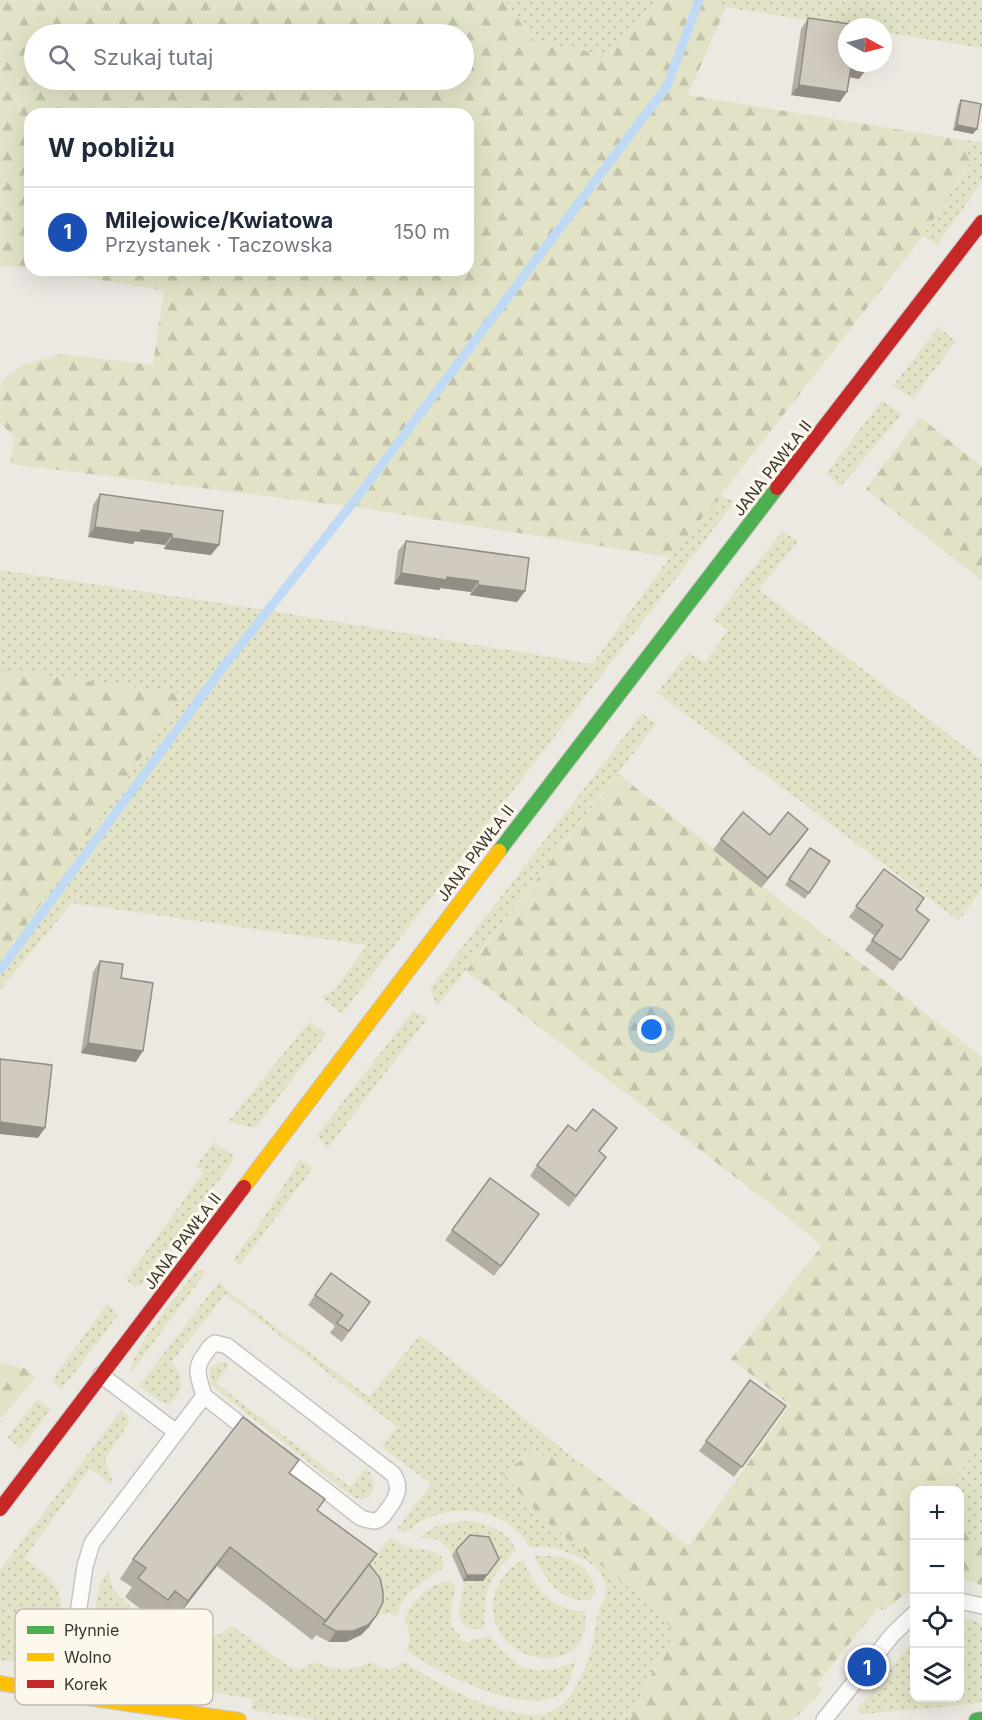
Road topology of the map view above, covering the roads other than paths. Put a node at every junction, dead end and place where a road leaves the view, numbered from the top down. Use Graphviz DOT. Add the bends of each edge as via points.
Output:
graph roads {
  1 [pos="982,222"];
  2 [pos="101,1375"];
  3 [pos="204,1396"];
  4 [pos="176,1432"];
  5 [pos="0,1509"];
  6 [pos="964,1602"];
  7 [pos="982,1606"];
  8 [pos="79,1609"];
  9 [pos="910,1619"];
  10 [pos="0,1683"];
  11 [pos="15,1686"];
  12 [pos="135,1705"];
  13 [pos="982,1719"];
  14 [pos="239,1720"];
  15 [pos="824,1720"];
  16 [pos="976,1720"];
  1 -- 2 [label="main road, JANA PAWŁA II"];
  2 -- 4 [label="lane"];
  2 -- 5 [label="main road, JANA PAWŁA II"];
  3 -- 3 [label="lane" via="197,1371 200,1361 215,1343 227,1346 393,1474 398,1488 395,1500 381,1518 361,1518"];
  3 -- 4 [label="lane"];
  4 -- 8 [label="lane" via="92,1543"];
  6 -- 7 [label="lane"];
  9 -- 15 [label="lane"];
  10 -- 11 [label="main road"];
  12 -- 14 [label="main road"];
  13 -- 16 [label="main road"];
}
